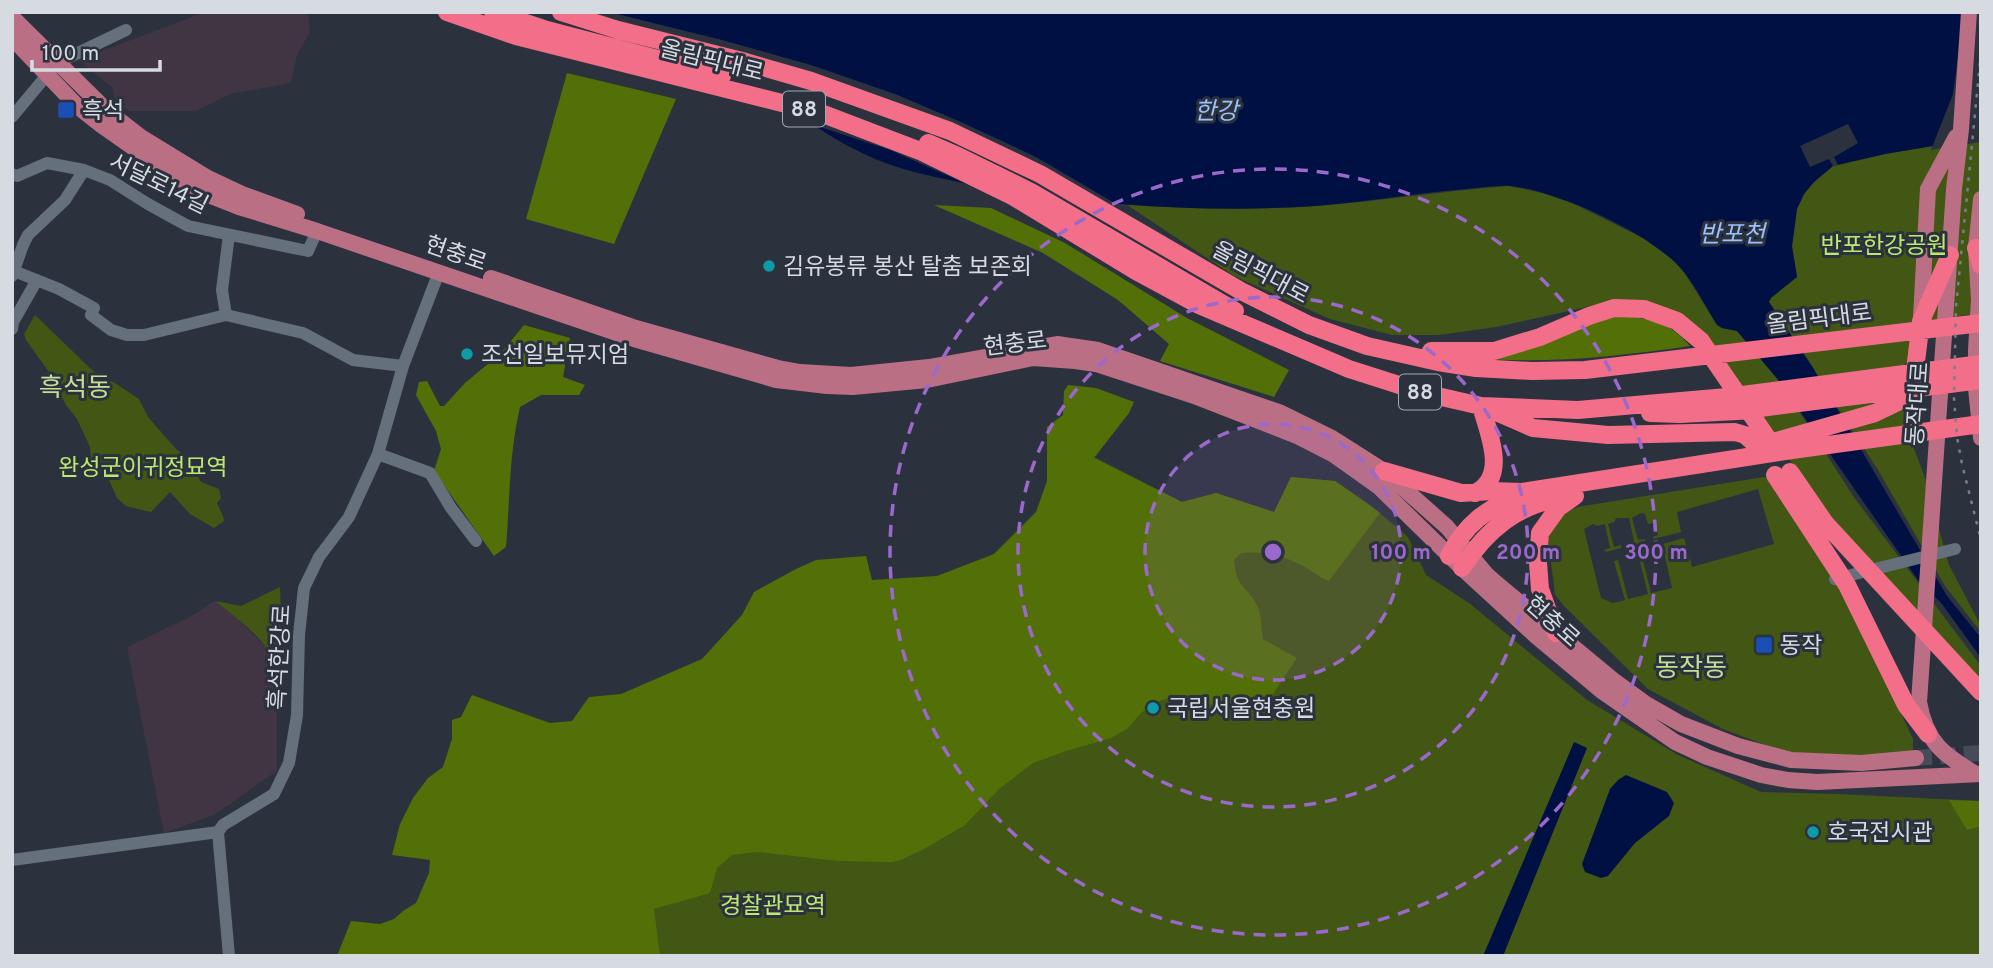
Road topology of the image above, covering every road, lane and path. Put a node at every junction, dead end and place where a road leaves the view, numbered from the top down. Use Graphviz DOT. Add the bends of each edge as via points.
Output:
graph roads {
  1 [pos="447,12"];
  2 [pos="493,12"];
  3 [pos="561,12"];
  4 [pos="1969,12"];
  5 [pos="12,17"];
  6 [pos="126,30"];
  7 [pos="12,38"];
  8 [pos="52,69"];
  9 [pos="12,117"];
  10 [pos="1961,129"];
  11 [pos="84,170"];
  12 [pos="12,174"];
  13 [pos="1981,199"];
  14 [pos="317,231"];
  15 [pos="229,235"];
  16 [pos="1976,248"];
  17 [pos="1950,256"];
  18 [pos="1140,264"];
  19 [pos="1981,265"];
  20 [pos="439,272"];
  21 [pos="13,273"];
  22 [pos="37,280"];
  23 [pos="226,315"];
  24 [pos="1920,321"];
  25 [pos="1981,323"];
  26 [pos="12,329"];
  27 [pos="1367,346"];
  28 [pos="1981,365"];
  29 [pos="403,366"];
  30 [pos="1981,380"];
  31 [pos="1883,385"];
  32 [pos="1481,406"];
  33 [pos="1981,424"];
  34 [pos="1981,436"];
  35 [pos="1916,439"];
  36 [pos="1767,440"];
  37 [pos="378,454"];
  38 [pos="1803,454"];
  39 [pos="1682,467"];
  40 [pos="1384,471"];
  41 [pos="1522,492"];
  42 [pos="1475,493"];
  43 [pos="1576,495"];
  44 [pos="1458,539"];
  45 [pos="477,541"];
  46 [pos="1955,549"];
  47 [pos="1460,560"];
  48 [pos="1835,579"];
  49 [pos="1556,633"];
  50 [pos="1981,692"];
  51 [pos="1928,734"];
  52 [pos="1916,758"];
  53 [pos="1978,774"];
  54 [pos="220,828"];
  55 [pos="12,860"];
  56 [pos="229,956"];
  1 -- 18 [label="highway, 올림픽대로 / 88" via="516,36 818,112 920,151"];
  2 -- 18 [label="highway, 올림픽대로 / 88" via="802,97 884,125 1031,192"];
  3 -- 27 [label="highway, 올림픽대로 / 88" via="811,81 950,131 1040,174 1241,291 1309,325"];
  4 -- 10 [label="main road, 동작대로"];
  5 -- 8 [label="main road, 현충로"];
  6 -- 8 [label="street"];
  7 -- 8 [label="main road, 현충로"];
  8 -- 9 [label="street"];
  8 -- 14 [label="main road, 현충로" via="78,106 101,125 201,192"];
  8 -- 40 [label="main road, 현충로" via="141,137 242,194 636,327 778,368 838,374 929,367 1057,344 1098,350 1279,412"];
  10 -- 17 [label="main road, 동작대로"];
  10 -- 24 [label="main road" via="1928,189"];
  11 -- 12 [label="street, 서달로14길" via="47,163"];
  11 -- 15 [label="street, 서달로14길" via="110,180 188,226"];
  11 -- 21 [label="street" via="65,200 28,235"];
  13 -- 16 [label="main road"];
  14 -- 15 [label="street, 서달로14길" via="308,251"];
  14 -- 20 [label="main road, 현충로"];
  15 -- 23 [label="street" via="222,290"];
  16 -- 19 [label="highway"];
  16 -- 34 [label="main road" via="1976,388"];
  17 -- 24 [label="highway"];
  17 -- 51 [label="main road, 동작대로" via="1919,702"];
  18 -- 32 [label="highway, 올림픽대로 / 88" via="1199,305 1294,347 1423,393"];
  20 -- 29 [label="street, 흑석한강로"];
  20 -- 47 [label="main road, 현충로" via="634,339 797,383 853,387 901,383 1033,358 1096,364 1197,397 1334,455 1378,487"];
  21 -- 22 [label="street"];
  22 -- 23 [label="street" via="94,308 91,315 127,335"];
  22 -- 26 [label="street"];
  23 -- 29 [label="street" via="303,333 352,360"];
  24 -- 36 [label="highway" via="1915,370 1898,402 1875,413"];
  25 -- 27 [label="highway, 올림픽대로 / 88" via="1585,370 1476,368"];
  27 -- 36 [label="highway" via="1494,351 1614,308 1644,309 1677,320 1701,341"];
  28 -- 31 [label="highway, 올림픽대로 / 88"];
  29 -- 37 [label="street, 흑석한강로"];
  30 -- 31 [label="highway, 올림픽대로 / 88"];
  31 -- 32 [label="highway, 올림픽대로 / 88" via="1732,404 1578,410"];
  32 -- 36 [label="highway" via="1533,428 1608,435 1735,432"];
  32 -- 42 [label="highway" via="1494,454 1493,472"];
  33 -- 35 [label="highway"];
  34 -- 35 [label="highway"];
  35 -- 38 [label="highway"];
  36 -- 39 [label="highway"];
  37 -- 45 [label="street" via="430,473"];
  37 -- 54 [label="street, 흑석한강로" via="349,517 319,557 304,588 297,715 289,763 274,794"];
  38 -- 39 [label="highway"];
  38 -- 43 [label="highway"];
  39 -- 41 [label="highway"];
  40 -- 42 [label="highway"];
  40 -- 44 [label="main road, 현충로"];
  41 -- 42 [label="highway"];
  41 -- 44 [label="highway" via="1487,510"];
  43 -- 47 [label="highway" via="1550,499 1507,518"];
  43 -- 49 [label="highway" via="1540,533 1540,589"];
  44 -- 47 [label="highway"];
  46 -- 48 [label="street"];
  47 -- 49 [label="main road, 현충로" via="1487,575"];
  47 -- 53 [label="main road, 현충로" via="1551,650 1603,692 1675,742 1707,757 1761,775 1818,782"];
  49 -- 52 [label="main road, 현충로" via="1646,704 1712,737 1791,760 1861,763"];
  50 -- 51 [label="highway" via="1783,474 1847,585 1906,705"];
  51 -- 53 [label="main road, 동작대로" via="1945,754"];
  54 -- 55 [label="street"];
  54 -- 56 [label="street"];
}
